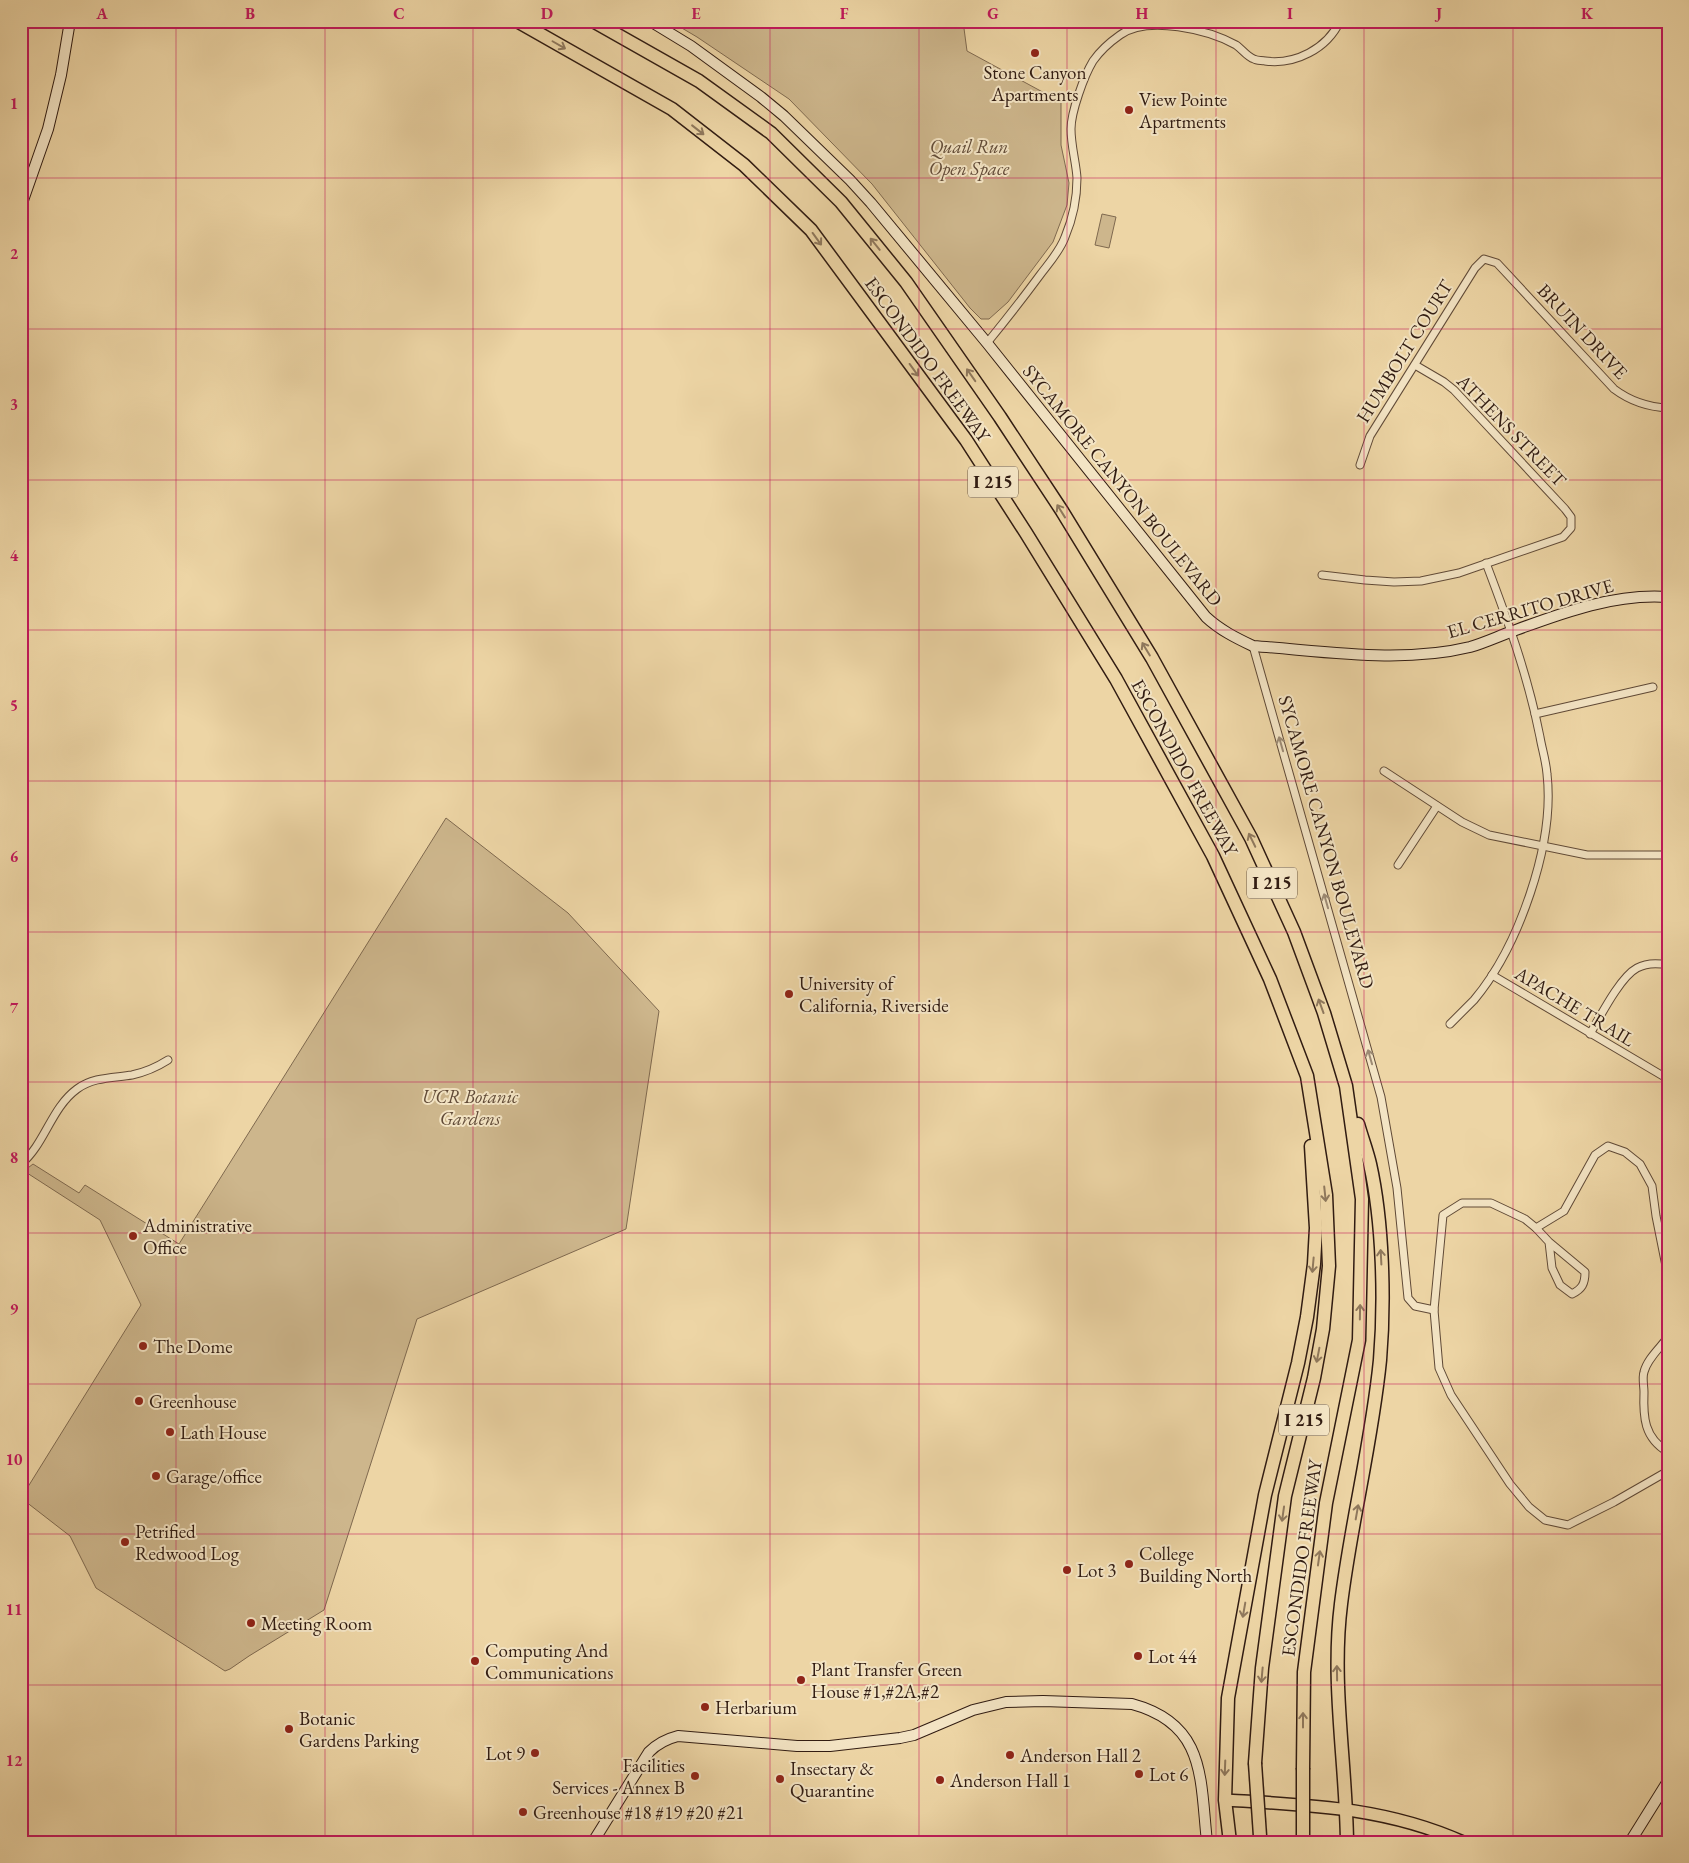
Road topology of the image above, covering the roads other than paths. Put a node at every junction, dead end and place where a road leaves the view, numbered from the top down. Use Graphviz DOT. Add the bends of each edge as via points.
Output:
graph roads {
  1 [pos="70,21"];
  2 [pos="517,21"];
  3 [pos="593,21"];
  4 [pos="650,21"];
  5 [pos="1340,21"];
  6 [pos="21,206"];
  7 [pos="1484,259"];
  8 [pos="987,344"];
  9 [pos="1415,365"];
  10 [pos="1668,408"];
  11 [pos="1360,465"];
  12 [pos="1486,563"];
  13 [pos="1322,574"];
  14 [pos="1668,597"];
  15 [pos="1512,631"];
  16 [pos="1253,646"];
  17 [pos="1652,687"];
  18 [pos="1535,714"];
  19 [pos="1384,771"];
  20 [pos="1437,806"];
  21 [pos="1543,848"];
  22 [pos="1668,855"];
  23 [pos="1398,865"];
  24 [pos="1668,965"];
  25 [pos="1492,975"];
  26 [pos="1450,1024"];
  27 [pos="1590,1034"];
  28 [pos="168,1060"];
  29 [pos="1307,1076"];
  30 [pos="1668,1079"];
  31 [pos="1346,1086"];
  32 [pos="21,1164"];
  33 [pos="1536,1228"];
  34 [pos="1549,1242"];
  35 [pos="1668,1276"];
  36 [pos="1434,1310"];
  37 [pos="1668,1338"];
  38 [pos="1668,1452"];
  39 [pos="1668,1471"];
  40 [pos="1668,1781"];
  41 [pos="1225,1800"];
  42 [pos="1346,1809"];
  43 [pos="1260,1839"];
  44 [pos="592,1842"];
  45 [pos="1207,1842"];
  46 [pos="1230,1842"];
  47 [pos="1303,1842"];
  48 [pos="1347,1842"];
  49 [pos="1463,1842"];
  50 [pos="1630,1842"];
  1 -- 6 [label="street" via="48,129"];
  2 -- 29 [label="highway, ESCONDIDO FREEWAY / I 215, one-way" via="672,110 744,165 810,230 966,440 1116,679 1214,856 1270,979"];
  31 -- 3 [label="highway, ESCONDIDO FREEWAY / I 215, one-way" via="1324,1013 1294,932 1251,838 1152,658 1062,511 912,290 841,202 771,133 698,81"];
  4 -- 8 [label="street, SYCAMORE CANYON BOULEVARD" via="739,80 812,142 872,202"];
  5 -- 8 [label="street" via="1326,41 1314,50 1289,60 1254,59 1236,45 1197,30 1169,25 1144,27 1122,34 1102,50 1092,62 1076,102 1071,129 1077,178 1074,209 1064,239"];
  7 -- 9 [label="street, HUMBOLT COURT" via="1475,268"];
  7 -- 10 [label="street, BRUIN DRIVE" via="1497,263 1614,389 1639,403"];
  8 -- 16 [label="street, SYCAMORE CANYON BOULEVARD" via="1206,617"];
  9 -- 11 [label="street, HUMBOLT COURT" via="1370,436"];
  9 -- 12 [label="street, ATHENS STREET" via="1444,382 1461,397 1571,517 1571,528 1563,537"];
  12 -- 13 [label="street" via="1421,581 1384,581"];
  12 -- 15 [label="street"];
  14 -- 15 [label="street, EL CERRITO DRIVE" via="1622,598"];
  15 -- 16 [label="street, EL CERRITO DRIVE" via="1471,647 1409,656"];
  15 -- 18 [label="street"];
  36 -- 16 [label="street, SYCAMORE CANYON BOULEVARD, one-way" via="1415,1306 1408,1298 1398,1198 1383,1104"];
  17 -- 18 [label="street"];
  18 -- 21 [label="street" via="1547,775"];
  19 -- 20 [label="street"];
  20 -- 21 [label="street" via="1489,835"];
  20 -- 23 [label="street"];
  21 -- 22 [label="street" via="1587,856"];
  21 -- 25 [label="street" via="1513,939"];
  24 -- 27 [label="street" via="1657,963 1637,968 1622,982"];
  25 -- 26 [label="street"];
  25 -- 27 [label="street, APACHE TRAIL"];
  27 -- 30 [label="street, APACHE TRAIL"];
  28 -- 32 [label="street" via="150,1070 94,1080 76,1089"];
  29 -- 41 [label="highway, one-way" via="1316,1228 1314,1264 1298,1363 1265,1494 1228,1698"];
  29 -- 43 [label="highway, ESCONDIDO FREEWAY / I 215, one-way, bridge" via="1326,1195 1329,1266 1314,1378 1285,1496 1262,1668 1255,1763"];
  42 -- 31 [label="highway, one-way" via="1337,1676 1341,1604 1380,1362 1382,1279 1378,1215 1370,1164"];
  47 -- 31 [label="highway, ESCONDIDO FREEWAY / I 215, one-way, bridge" via="1304,1672 1326,1503 1359,1340 1362,1199"];
  33 -- 34 [label="street"];
  33 -- 35 [label="street" via="1564,1210 1595,1154 1608,1146 1625,1152 1640,1164 1652,1186"];
  33 -- 36 [label="street" via="1525,1219 1491,1203 1462,1204 1443,1215"];
  34 -- 34 [label="street" via="1552,1268 1560,1285 1572,1294 1581,1290 1585,1272"];
  36 -- 39 [label="street" via="1439,1368 1451,1395 1510,1484 1545,1520 1568,1525"];
  37 -- 38 [label="street" via="1644,1372 1643,1411 1653,1442"];
  40 -- 50 [label="street"];
  41 -- 42 [label="main road"];
  41 -- 46 [label="highway"];
  42 -- 48 [label="highway"];
  42 -- 49 [label="main road" via="1397,1818"];
  44 -- 45 [label="street" via="649,1752 661,1742 678,1736 797,1746 863,1743 914,1735 973,1710 1022,1701 1132,1704 1170,1720 1188,1739 1198,1763"];
}
